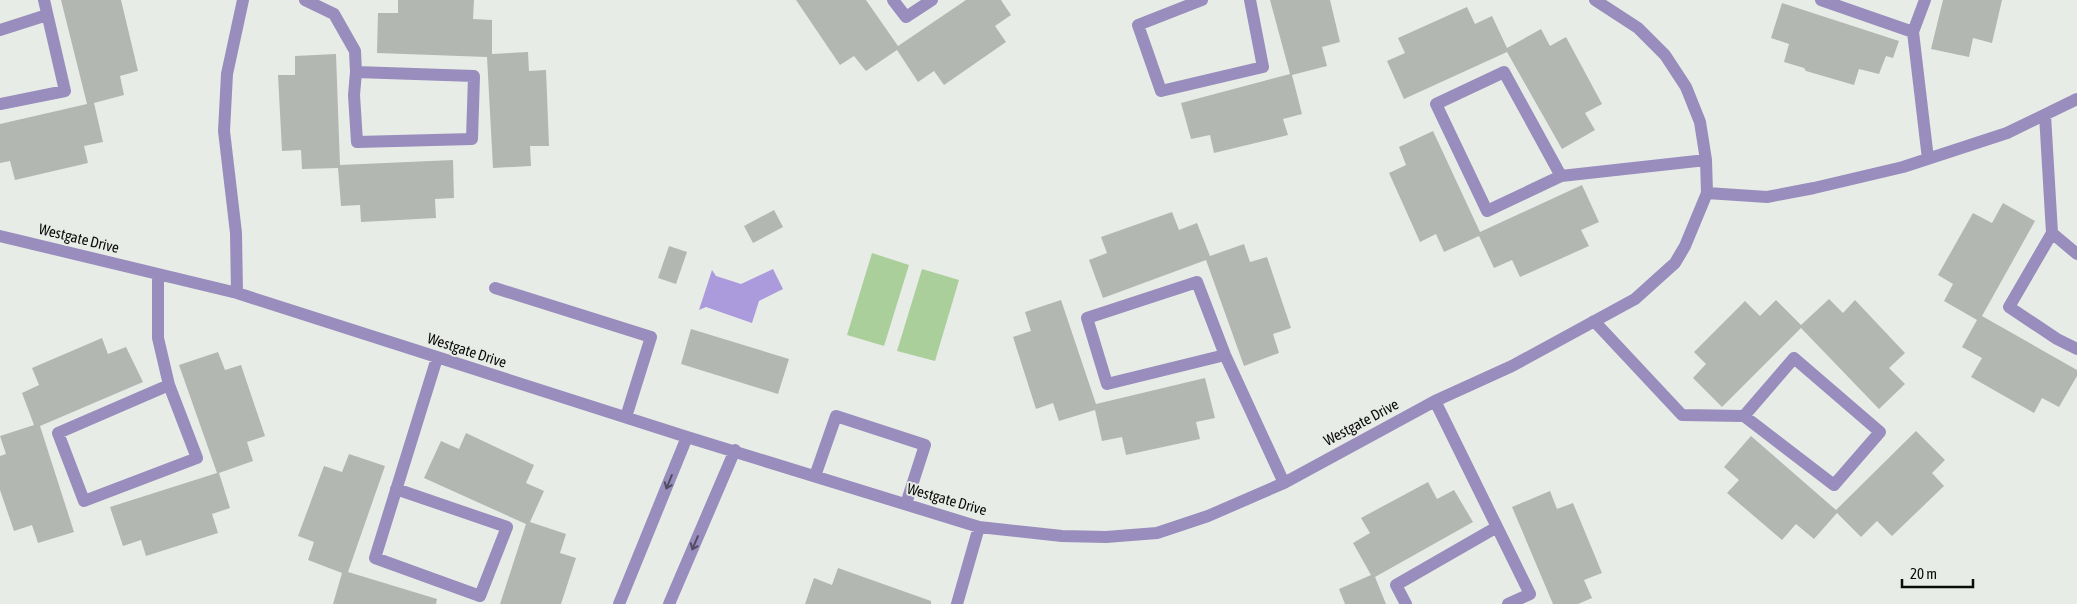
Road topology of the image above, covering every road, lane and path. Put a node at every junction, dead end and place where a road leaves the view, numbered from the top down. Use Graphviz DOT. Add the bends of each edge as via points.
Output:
graph roads {
  1 [pos="44,0"];
  2 [pos="243,0"];
  3 [pos="305,0"];
  4 [pos="893,0"];
  5 [pos="932,0"];
  6 [pos="1202,0"];
  7 [pos="1250,0"];
  8 [pos="1595,0"];
  9 [pos="1821,0"];
  10 [pos="1925,0"];
  11 [pos="47,15"];
  12 [pos="0,30"];
  13 [pos="1913,32"];
  14 [pos="356,72"];
  15 [pos="2077,99"];
  16 [pos="0,104"];
  17 [pos="2045,115"];
  18 [pos="1928,159"];
  19 [pos="1706,160"];
  20 [pos="1561,176"];
  21 [pos="1706,193"];
  22 [pos="2052,233"];
  23 [pos="0,236"];
  24 [pos="2077,254"];
  25 [pos="158,275"];
  26 [pos="495,288"];
  27 [pos="237,293"];
  28 [pos="1594,321"];
  29 [pos="2077,349"];
  30 [pos="1225,355"];
  31 [pos="437,358"];
  32 [pos="169,385"];
  33 [pos="1435,401"];
  34 [pos="1744,416"];
  35 [pos="626,417"];
  36 [pos="687,437"];
  37 [pos="735,450"];
  38 [pos="815,476"];
  39 [pos="1284,483"];
  40 [pos="396,489"];
  41 [pos="906,504"];
  42 [pos="979,527"];
  43 [pos="1497,527"];
  44 [pos="619,604"];
  45 [pos="669,604"];
  46 [pos="957,604"];
  47 [pos="1406,604"];
  48 [pos="1508,604"];
  1 -- 11 [label="street"];
  2 -- 27 [label="street" via="227,74 224,131 236,233"];
  3 -- 14 [label="street" via="334,14 355,51"];
  4 -- 5 [label="street" via="906,17"];
  6 -- 7 [label="street" via="1138,24 1161,91 1264,67"];
  8 -- 19 [label="street, Westgate Drive" via="1638,28 1677,70 1700,122"];
  9 -- 13 [label="street"];
  10 -- 13 [label="street"];
  11 -- 12 [label="street"];
  11 -- 16 [label="street" via="65,90"];
  13 -- 18 [label="street"];
  14 -- 14 [label="street" via="357,142 472,138 474,76"];
  15 -- 17 [label="street"];
  17 -- 18 [label="street" via="2007,133"];
  17 -- 22 [label="street"];
  18 -- 21 [label="street" via="1814,188 1767,196"];
  19 -- 20 [label="street"];
  19 -- 21 [label="street, Westgate Drive"];
  20 -- 20 [label="street" via="1504,72 1436,104 1487,211"];
  21 -- 28 [label="street, Westgate Drive" via="1675,263 1634,300"];
  22 -- 24 [label="street"];
  22 -- 29 [label="street" via="2008,307"];
  23 -- 25 [label="street, Westgate Drive"];
  25 -- 27 [label="street, Westgate Drive"];
  25 -- 32 [label="street" via="158,338"];
  26 -- 35 [label="street" via="651,337"];
  27 -- 31 [label="street, Westgate Drive"];
  28 -- 33 [label="street, Westgate Drive" via="1512,366"];
  28 -- 34 [label="street" via="1682,415"];
  30 -- 30 [label="street" via="1197,282 1087,318 1107,384"];
  30 -- 39 [label="street"];
  31 -- 35 [label="street, Westgate Drive"];
  31 -- 40 [label="street"];
  32 -- 32 [label="street" via="197,458 84,501 58,433"];
  33 -- 39 [label="street, Westgate Drive"];
  33 -- 43 [label="street"];
  34 -- 34 [label="street" via="1794,358 1880,432 1834,485"];
  35 -- 36 [label="street, Westgate Drive"];
  36 -- 37 [label="street, Westgate Drive"];
  36 -- 44 [label="street, one-way"];
  37 -- 38 [label="street, Westgate Drive"];
  37 -- 45 [label="street, one-way"];
  38 -- 41 [label="street, Westgate Drive"];
  38 -- 41 [label="street" via="836,416 925,445"];
  39 -- 42 [label="street, Westgate Drive" via="1208,516 1157,532 1106,537 1062,536"];
  40 -- 40 [label="street" via="375,558 480,596 507,527"];
  41 -- 42 [label="street, Westgate Drive"];
  42 -- 46 [label="street"];
  43 -- 47 [label="street" via="1396,585"];
  43 -- 48 [label="street" via="1530,594"];
}
